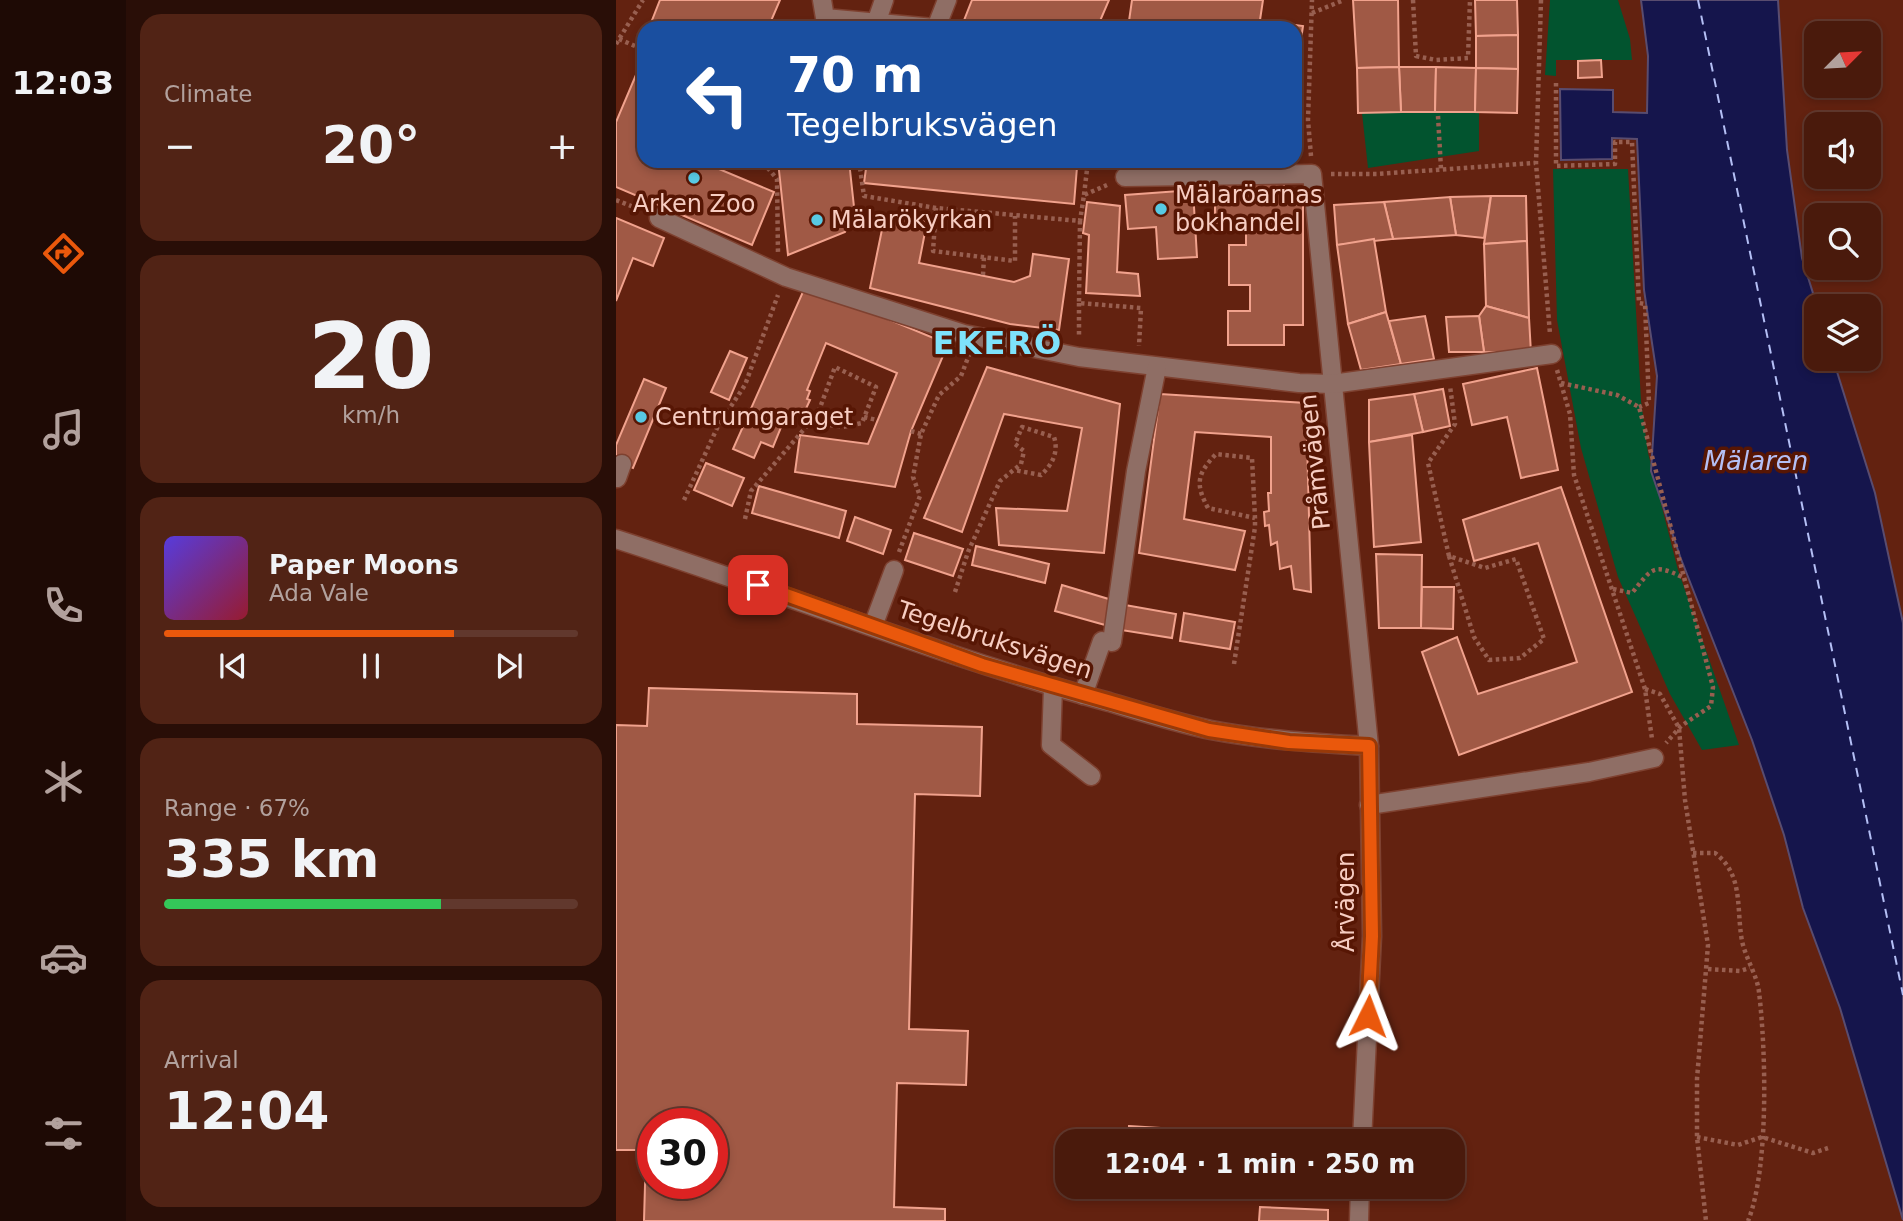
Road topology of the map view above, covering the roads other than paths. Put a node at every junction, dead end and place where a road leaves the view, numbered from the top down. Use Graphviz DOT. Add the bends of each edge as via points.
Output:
graph roads {
  1 [pos="822,0"];
  2 [pos="884,0"];
  3 [pos="947,0"];
  4 [pos="856,21"];
  5 [pos="878,21"];
  6 [pos="938,21"];
  7 [pos="1125,177"];
  8 [pos="659,218"];
  9 [pos="1552,354"];
  10 [pos="1157,367"];
  11 [pos="1332,384"];
  12 [pos="616,539"];
  13 [pos="894,570"];
  14 [pos="873,626"];
  15 [pos="1053,687"];
  16 [pos="1083,695"];
  17 [pos="1369,746"];
  18 [pos="1654,758"];
  19 [pos="1091,776"];
  20 [pos="1369,805"];
  21 [pos="1363,1129"];
  22 [pos="1360,1199"];
  23 [pos="1359,1221"];
  1 -- 4 [label="street" via="825,18"];
  2 -- 5 [label="street"];
  3 -- 6 [label="street"];
  7 -- 11 [label="street, Pråmvägen" via="1312,174"];
  8 -- 10 [label="street" via="709,248 975,336"];
  9 -- 11 [label="street"];
  10 -- 11 [label="street"];
  10 -- 16 [label="street" via="1107,641"];
  11 -- 17 [label="street, Pråmvägen"];
  12 -- 14 [label="street, Tegelbruksvägen"];
  13 -- 14 [label="street"];
  14 -- 15 [label="street, Tegelbruksvägen"];
  15 -- 16 [label="street, Tegelbruksvägen"];
  15 -- 19 [label="street" via="1051,745"];
  16 -- 17 [label="street, Tegelbruksvägen" via="1209,730 1289,742"];
  17 -- 20 [label="street, Årvägen"];
  18 -- 20 [label="street"];
  20 -- 21 [label="street, Årvägen" via="1372,936"];
  22 -- 23 [label="street"];
}
